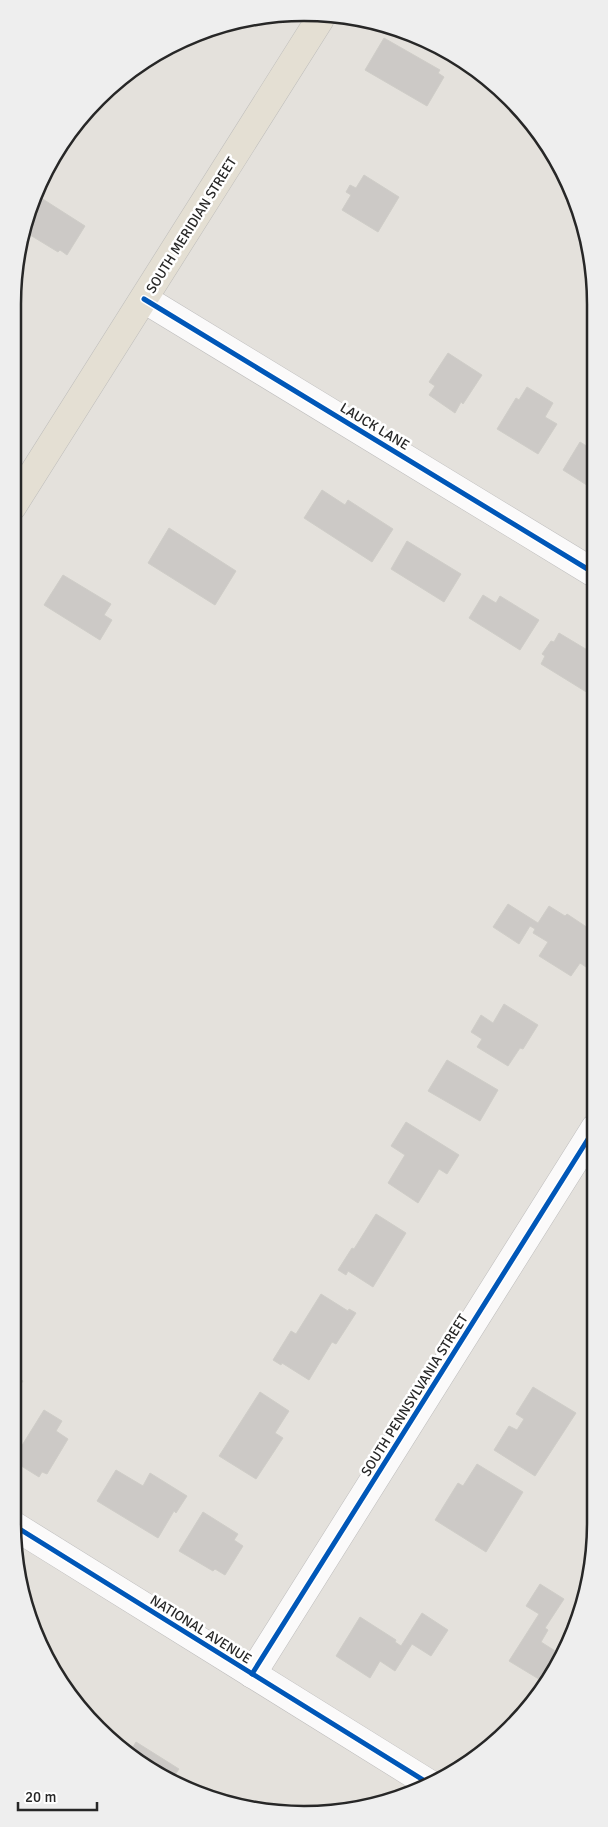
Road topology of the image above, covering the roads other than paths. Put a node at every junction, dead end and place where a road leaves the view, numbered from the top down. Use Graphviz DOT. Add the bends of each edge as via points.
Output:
graph roads {
  1 [pos="318,22"];
  2 [pos="144,298"];
  3 [pos="21,493"];
  4 [pos="587,569"];
  5 [pos="587,1141"];
  6 [pos="21,1530"];
  7 [pos="252,1674"];
  8 [pos="423,1780"];
  1 -- 2 [label="main road, SOUTH MERIDIAN STREET"];
  2 -- 3 [label="main road, SOUTH MERIDIAN STREET"];
  2 -- 4 [label="street, LAUCK LANE"];
  5 -- 7 [label="street, SOUTH PENNSYLVANIA STREET"];
  6 -- 7 [label="street, NATIONAL AVENUE"];
  7 -- 8 [label="street, NATIONAL AVENUE"];
}
